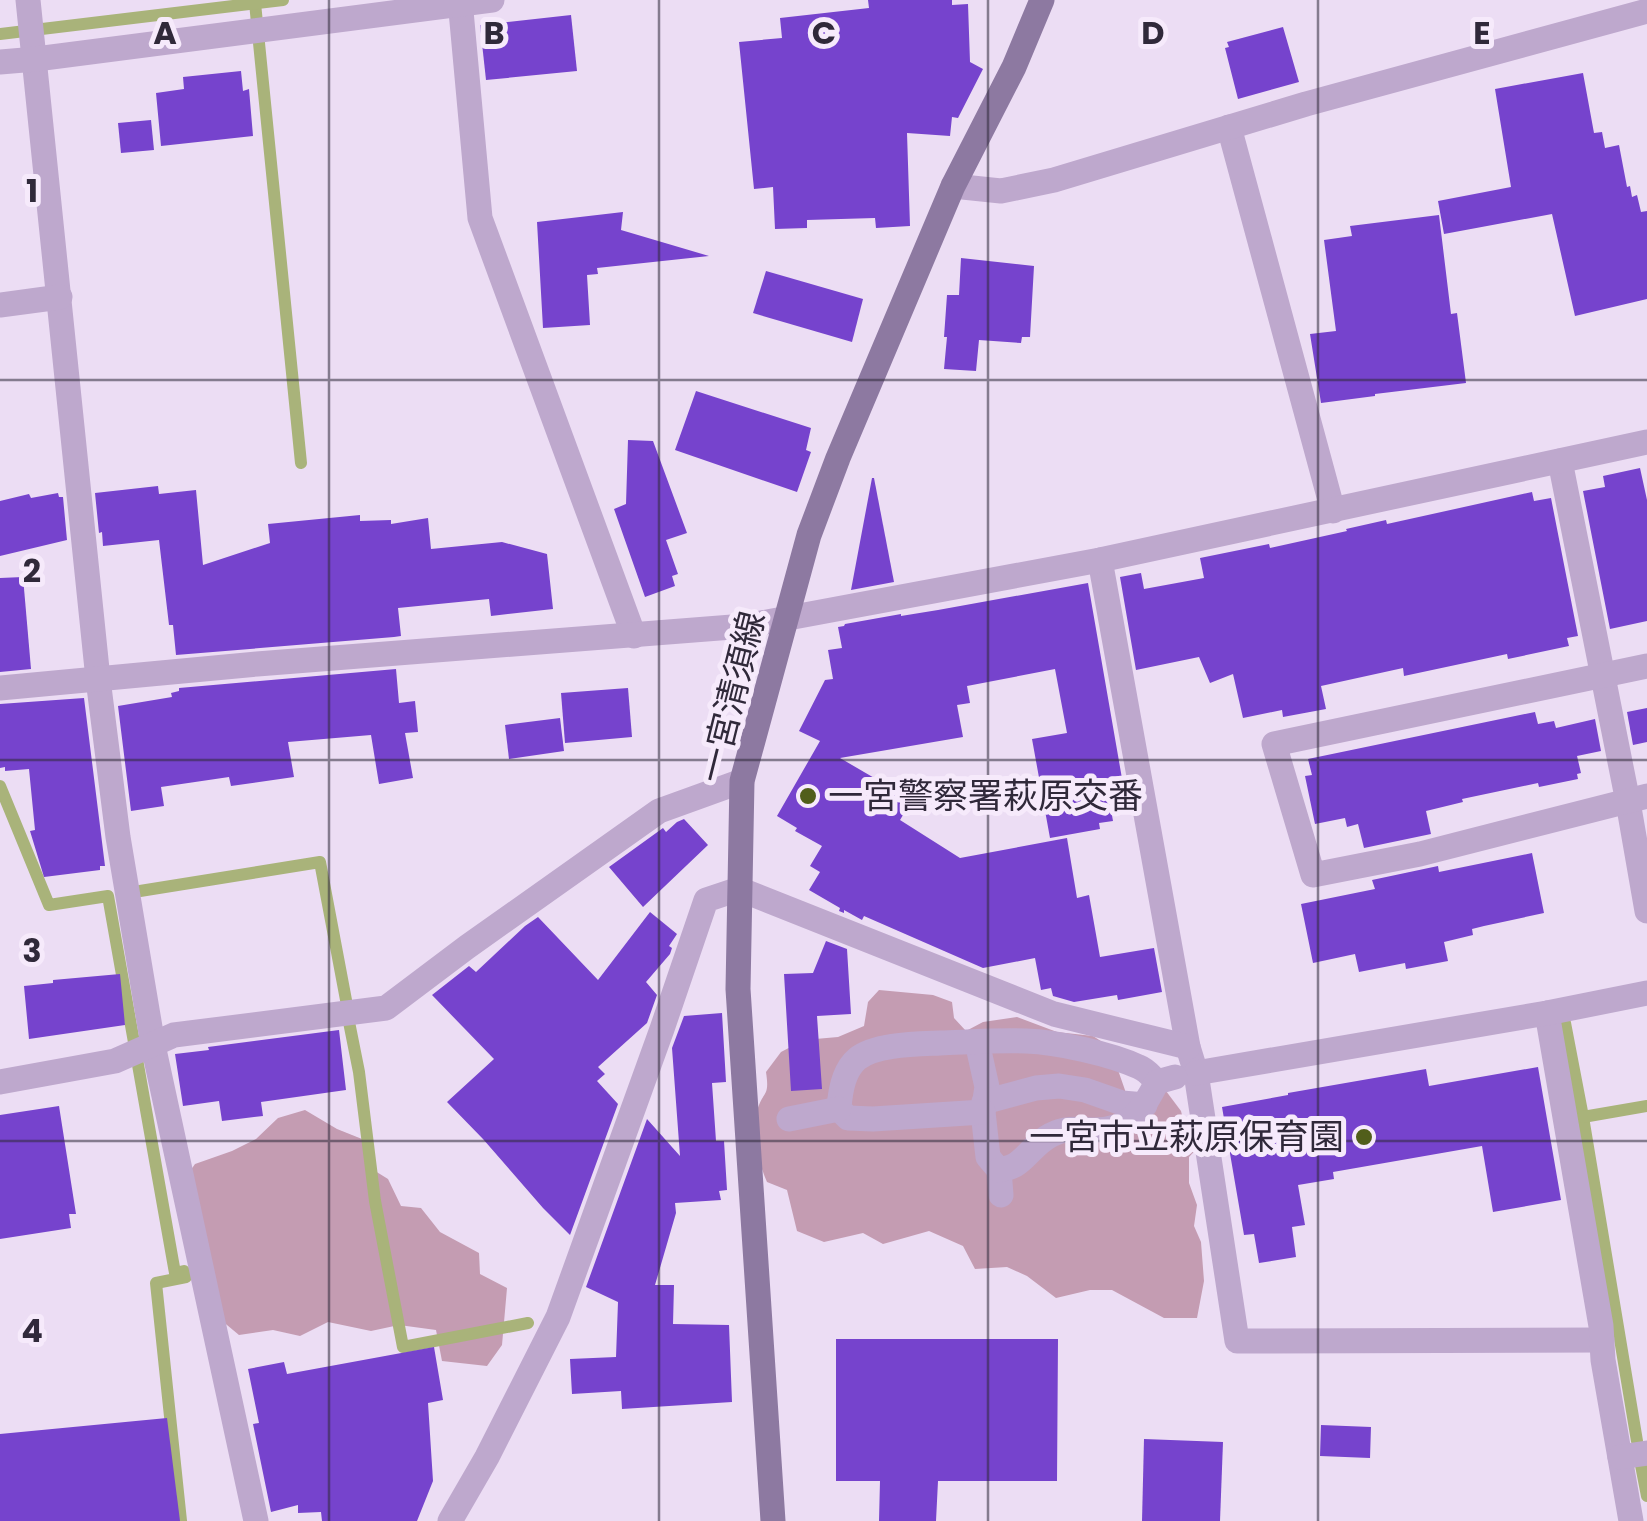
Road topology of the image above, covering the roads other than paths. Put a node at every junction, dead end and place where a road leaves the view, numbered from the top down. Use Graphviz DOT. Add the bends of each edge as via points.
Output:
graph roads {
  1 [pos="492,0"];
  2 [pos="1042,0"];
  3 [pos="460,2"];
  4 [pos="1647,11"];
  5 [pos="32,28"];
  6 [pos="0,62"];
  7 [pos="1229,127"];
  8 [pos="954,186"];
  9 [pos="60,297"];
  10 [pos="0,305"];
  11 [pos="1647,442"];
  12 [pos="1560,461"];
  13 [pos="1333,511"];
  14 [pos="1100,560"];
  15 [pos="787,618"];
  16 [pos="634,636"];
  17 [pos="1647,666"];
  18 [pos="1601,675"];
  19 [pos="98,679"];
  20 [pos="0,688"];
  21 [pos="742,781"];
  22 [pos="1638,799"];
  23 [pos="739,888"];
  24 [pos="1647,911"];
  25 [pos="1647,993"];
  26 [pos="1547,1013"];
  27 [pos="977,1042"];
  28 [pos="152,1045"];
  29 [pos="1188,1047"];
  30 [pos="0,1082"];
  31 [pos="1168,1084"];
  32 [pos="984,1107"];
  33 [pos="839,1108"];
  34 [pos="789,1119"];
  35 [pos="1602,1340"];
  36 [pos="1647,1453"];
  37 [pos="1620,1458"];
  38 [pos="256,1521"];
  39 [pos="450,1521"];
  40 [pos="773,1521"];
  41 [pos="1631,1521"];
  1 -- 3 [label="street"];
  2 -- 8 [label="main road, 一宮清須線"];
  3 -- 5 [label="street"];
  3 -- 16 [label="street" via="480,218"];
  4 -- 7 [label="street"];
  5 -- 6 [label="street"];
  5 -- 9 [label="street"];
  7 -- 8 [label="street" via="1054,180 1001,191"];
  7 -- 13 [label="street"];
  8 -- 15 [label="main road, 一宮清須線" via="838,458"];
  9 -- 10 [label="street"];
  9 -- 19 [label="street"];
  11 -- 12 [label="street"];
  12 -- 13 [label="street"];
  12 -- 18 [label="street"];
  13 -- 14 [label="street"];
  14 -- 15 [label="street"];
  14 -- 29 [label="street"];
  15 -- 16 [label="street"];
  15 -- 21 [label="main road, 一宮清須線"];
  16 -- 19 [label="street"];
  17 -- 18 [label="street"];
  18 -- 22 [label="street"];
  18 -- 22 [label="street" via="1274,744 1314,875"];
  19 -- 20 [label="street"];
  19 -- 28 [label="street"];
  21 -- 23 [label="main road, 一宮清須線"];
  21 -- 28 [label="street" via="658,810 386,1008 174,1035"];
  22 -- 24 [label="street"];
  23 -- 29 [label="street" via="1054,1014"];
  23 -- 39 [label="street" via="706,900 558,1318"];
  23 -- 40 [label="main road, 一宮清須線" via="738,989"];
  25 -- 26 [label="street"];
  26 -- 31 [label="street"];
  26 -- 35 [label="street"];
  27 -- 31 [label="street" via="1057,1045 1144,1068"];
  27 -- 32 [label="street" via="987,1087"];
  27 -- 33 [label="street" via="900,1046 858,1058"];
  28 -- 30 [label="street" via="115,1061"];
  28 -- 38 [label="street"];
  29 -- 31 [label="street"];
  31 -- 32 [label="street" via="1122,1103 1059,1086"];
  31 -- 32 [label="street" via="1118,1128 1070,1129 1037,1143 1000,1183 988,1157"];
  31 -- 35 [label="street" via="1237,1341"];
  32 -- 33 [label="street" via="873,1120 848,1118"];
  33 -- 34 [label="street"];
  35 -- 37 [label="street"];
  36 -- 37 [label="street"];
  37 -- 41 [label="street"];
}
